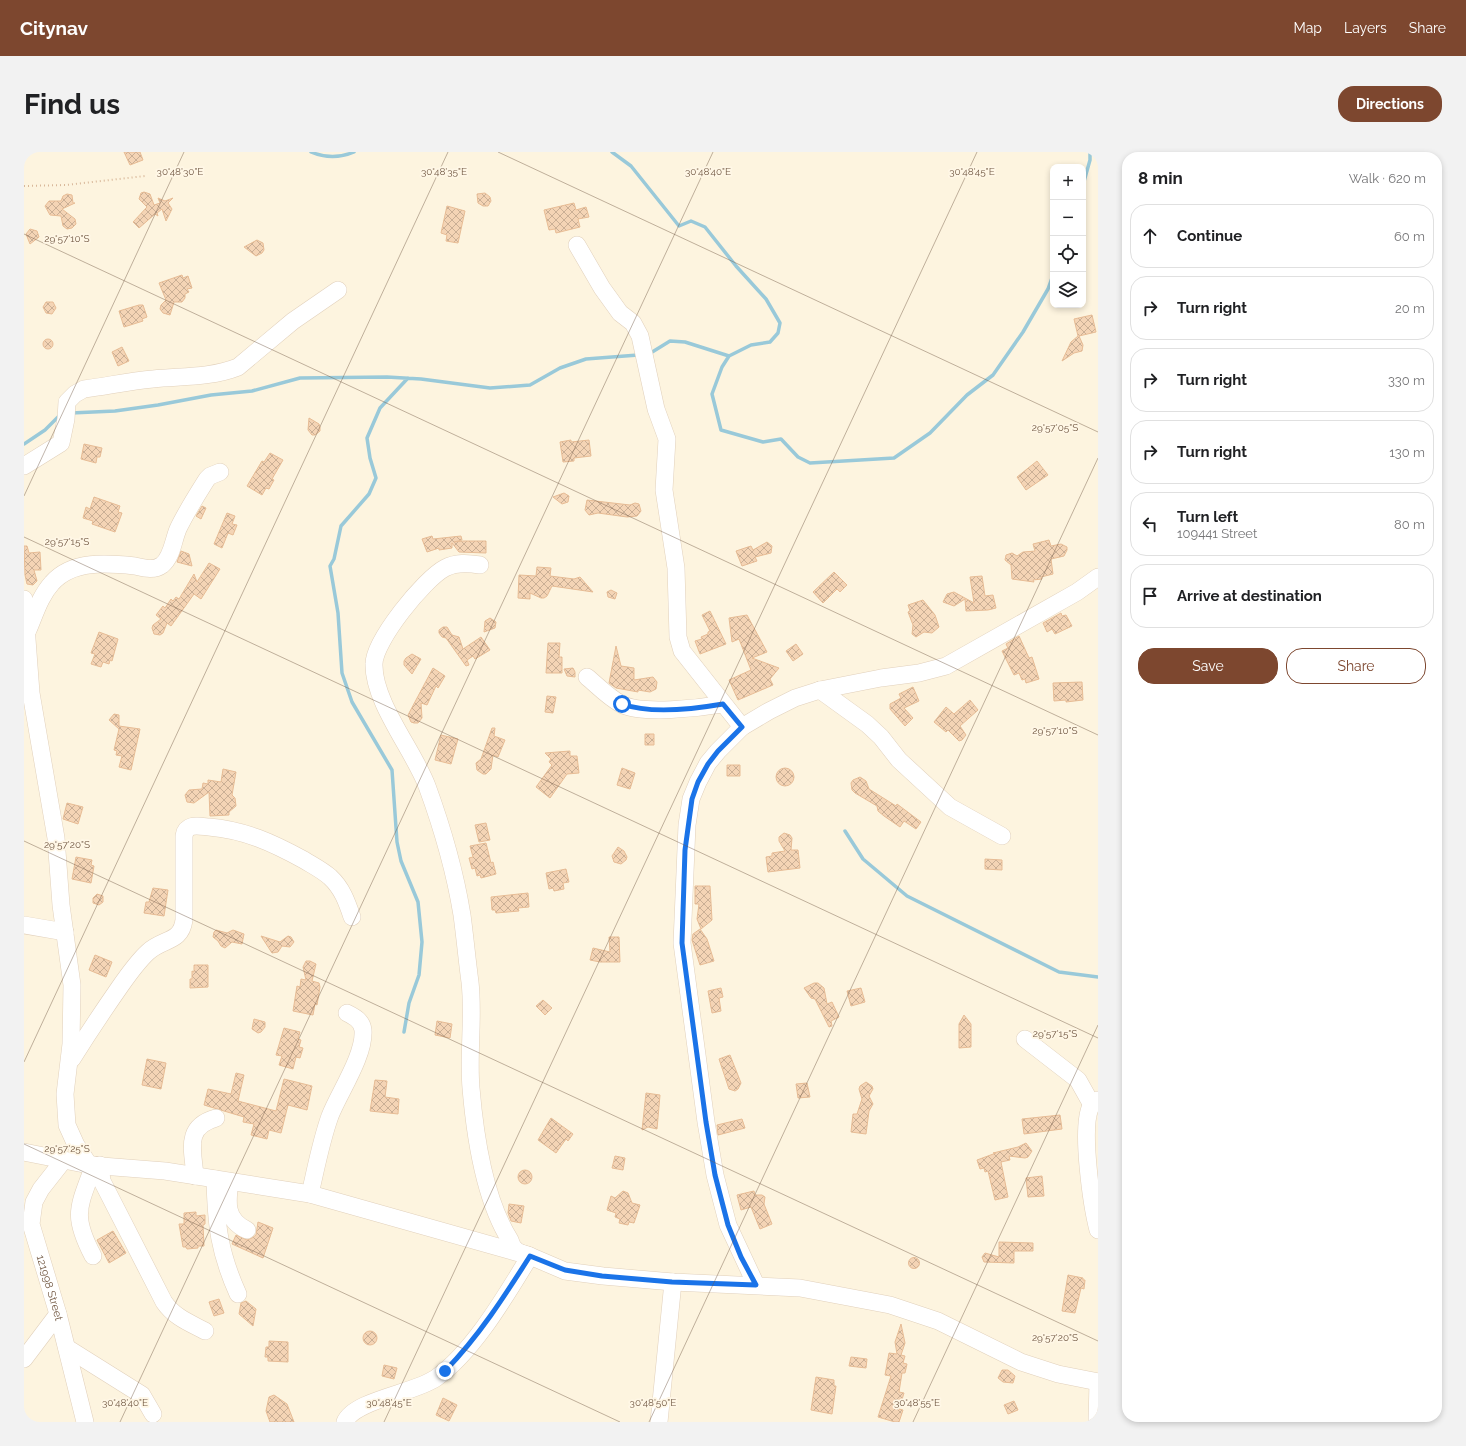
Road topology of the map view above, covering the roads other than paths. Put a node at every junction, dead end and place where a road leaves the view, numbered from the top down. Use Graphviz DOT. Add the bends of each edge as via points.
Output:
graph roads {
  1 [pos="578,245"];
  2 [pos="338,290"];
  3 [pos="24,466"];
  4 [pos="220,472"];
  5 [pos="480,565"];
  6 [pos="1098,577"];
  7 [pos="24,599"];
  8 [pos="27,631"];
  9 [pos="587,677"];
  10 [pos="820,690"];
  11 [pos="723,704"];
  12 [pos="742,727"];
  13 [pos="1002,836"];
  14 [pos="352,917"];
  15 [pos="24,925"];
  16 [pos="65,932"];
  17 [pos="347,1013"];
  18 [pos="1025,1039"];
  19 [pos="69,1064"];
  20 [pos="1095,1102"];
  21 [pos="216,1118"];
  22 [pos="24,1152"];
  23 [pos="63,1161"];
  24 [pos="94,1165"];
  25 [pos="195,1176"];
  26 [pos="223,1180"];
  27 [pos="310,1194"];
  28 [pos="27,1220"];
  29 [pos="247,1230"];
  30 [pos="1098,1230"];
  31 [pos="93,1256"];
  32 [pos="530,1256"];
  33 [pos="672,1282"];
  34 [pos="756,1285"];
  35 [pos="238,1294"];
  36 [pos="58,1314"];
  37 [pos="205,1331"];
  38 [pos="67,1348"];
  39 [pos="24,1359"];
  40 [pos="74,1375"];
  41 [pos="1098,1382"];
  42 [pos="154,1414"];
  43 [pos="74,1422"];
  44 [pos="85,1422"];
  45 [pos="345,1422"];
  46 [pos="659,1422"];
  47 [pos="1097,1422"];
  1 -- 11 [label="street" via="602,288 640,336 656,409 667,439 664,490 676,568 678,637 682,651"];
  2 -- 3 [label="street" via="293,321 238,367 208,376 153,379 84,389 75,394 68,402 61,443"];
  4 -- 8 [label="street" via="207,479 178,529 169,555 160,566 156,569 87,564 73,568 51,583"];
  5 -- 32 [label="street" via="455,564 444,568 427,583 401,612 376,652 373,662 378,688 390,716 426,784 457,891 471,996 471,1088 484,1179 502,1228 516,1250"];
  6 -- 10 [label="street" via="1077,592 946,666"];
  7 -- 8 [label="street"];
  8 -- 16 [label="street" via="31,693 56,838"];
  9 -- 11 [label="street" via="609,696 630,707 687,709"];
  10 -- 12 [label="street" via="782,704"];
  10 -- 13 [label="street" via="867,724 924,785 950,807"];
  11 -- 12 [label="street"];
  12 -- 34 [label="street" via="708,764 692,799 685,850 682,943 706,1122 717,1182 728,1225"];
  14 -- 19 [label="street" via="346,898 329,876 272,842 224,828 188,827 184,836 184,920 181,932 175,938 158,944 134,967 94,1022"];
  15 -- 16 [label="street"];
  16 -- 19 [label="street" via="73,1012"];
  17 -- 27 [label="street" via="362,1025 361,1043 330,1115"];
  18 -- 20 [label="street" via="1078,1080"];
  19 -- 24 [label="street" via="65,1094 67,1125 76,1145"];
  20 -- 30 [label="street" via="1088,1117 1087,1149"];
  21 -- 25 [label="street" via="200,1125 194,1134 192,1145"];
  22 -- 23 [label="street"];
  23 -- 24 [label="street"];
  23 -- 28 [label="street, 121998 Street" via="34,1202"];
  24 -- 25 [label="street"];
  24 -- 31 [label="street" via="78,1218"];
  24 -- 37 [label="street" via="164,1302 180,1318"];
  25 -- 26 [label="street"];
  26 -- 27 [label="street"];
  26 -- 29 [label="street" via="232,1219 238,1226"];
  26 -- 35 [label="street" via="217,1228 224,1259"];
  27 -- 32 [label="street"];
  28 -- 36 [label="street, 121998 Street"];
  32 -- 33 [label="street" via="565,1270"];
  32 -- 45 [label="street" via="497,1309 472,1342 445,1371 421,1387 356,1410"];
  33 -- 34 [label="street"];
  33 -- 46 [label="street"];
  34 -- 41 [label="street" via="830,1292 890,1305 938,1322 1021,1362 1058,1374"];
  36 -- 38 [label="street, 121998 Street"];
  36 -- 39 [label="street"];
  38 -- 40 [label="street, 121998 Street"];
  38 -- 42 [label="street" via="142,1395"];
  40 -- 43 [label="street"];
  40 -- 44 [label="street, 121998 Street"];
  41 -- 47 [label="street"];
}
